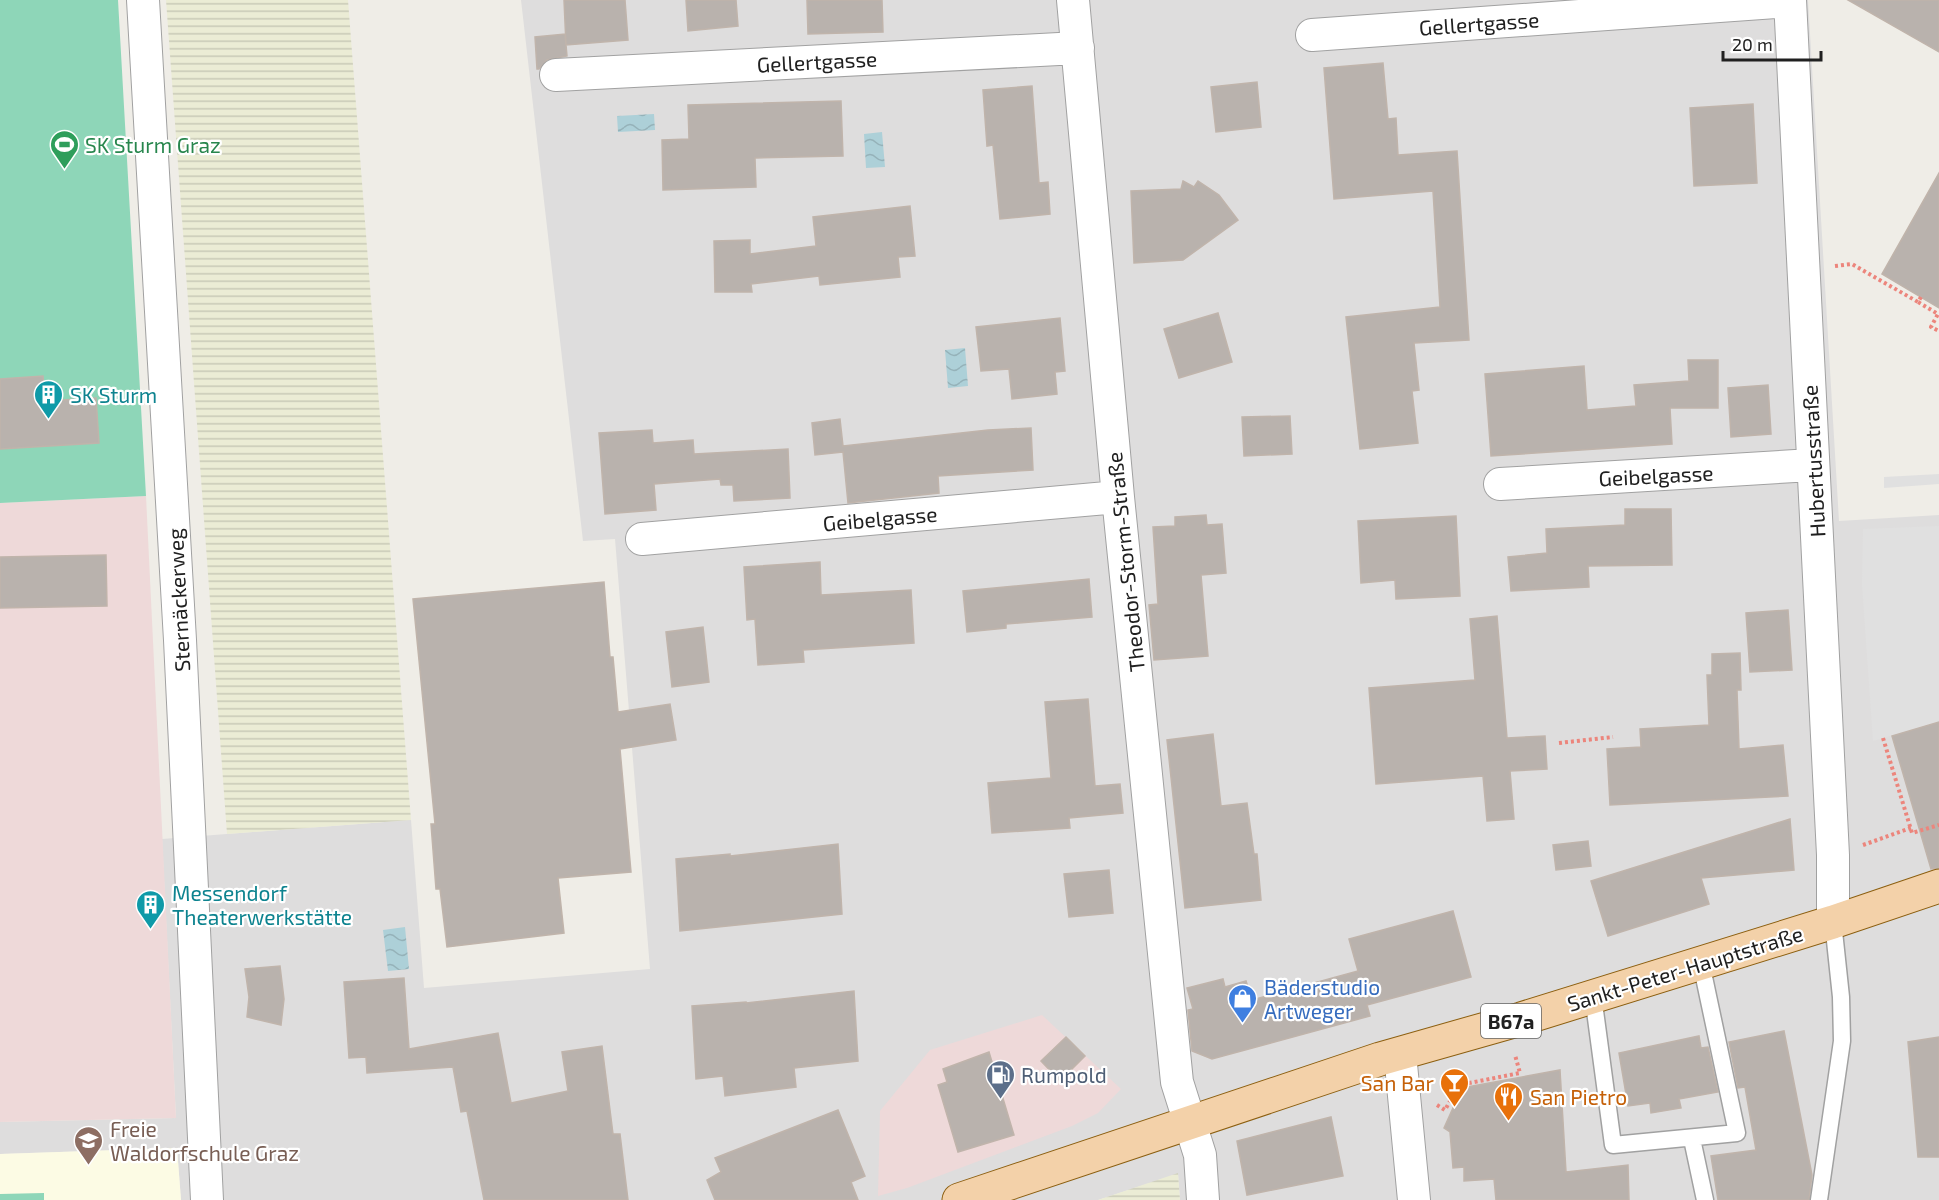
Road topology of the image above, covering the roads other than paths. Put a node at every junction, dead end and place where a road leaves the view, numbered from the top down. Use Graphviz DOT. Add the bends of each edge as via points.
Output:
graph roads {
  1 [pos="143,0"];
  2 [pos="1073,0"];
  3 [pos="1790,0"];
  4 [pos="1312,35"];
  5 [pos="1078,48"];
  6 [pos="556,75"];
  7 [pos="1812,465"];
  8 [pos="1500,484"];
  9 [pos="1118,497"];
  10 [pos="642,539"];
  11 [pos="1939,886"];
  12 [pos="1833,922"];
  13 [pos="1701,963"];
  14 [pos="1593,996"];
  15 [pos="1400,1054"];
  16 [pos="1189,1122"];
  17 [pos="1692,1138"];
  18 [pos="207,1200"];
  19 [pos="959,1200"];
  20 [pos="1203,1200"];
  21 [pos="1414,1200"];
  22 [pos="1705,1200"];
  23 [pos="1820,1200"];
  1 -- 18 [label="street, Sternäckerweg"];
  2 -- 5 [label="street, Theodor-Storm-Straße"];
  3 -- 4 [label="street, Gellertgasse"];
  3 -- 7 [label="street, Hubertusstraße"];
  5 -- 6 [label="street, Gellertgasse"];
  5 -- 9 [label="street, Theodor-Storm-Straße"];
  7 -- 8 [label="street, Geibelgasse"];
  7 -- 12 [label="street, Hubertusstraße" via="1832,832"];
  9 -- 10 [label="street, Geibelgasse"];
  9 -- 16 [label="street, Theodor-Storm-Straße" via="1177,1082"];
  11 -- 12 [label="main road, Sankt-Peter-Hauptstraße / B67a"];
  12 -- 13 [label="main road, Sankt-Peter-Hauptstraße / B67a"];
  12 -- 23 [label="lane" via="1842,1041"];
  13 -- 14 [label="main road, Sankt-Peter-Hauptstraße / B67a"];
  13 -- 17 [label="lane" via="1737,1133"];
  14 -- 15 [label="main road, Sankt-Peter-Hauptstraße / B67a"];
  14 -- 17 [label="lane" via="1613,1145"];
  15 -- 16 [label="main road, Sankt-Peter-Hauptstraße / B67a"];
  15 -- 21 [label="street"];
  16 -- 19 [label="main road, Sankt-Peter-Hauptstraße / B67a"];
  16 -- 20 [label="street" via="1200,1155"];
  17 -- 22 [label="lane"];
}
